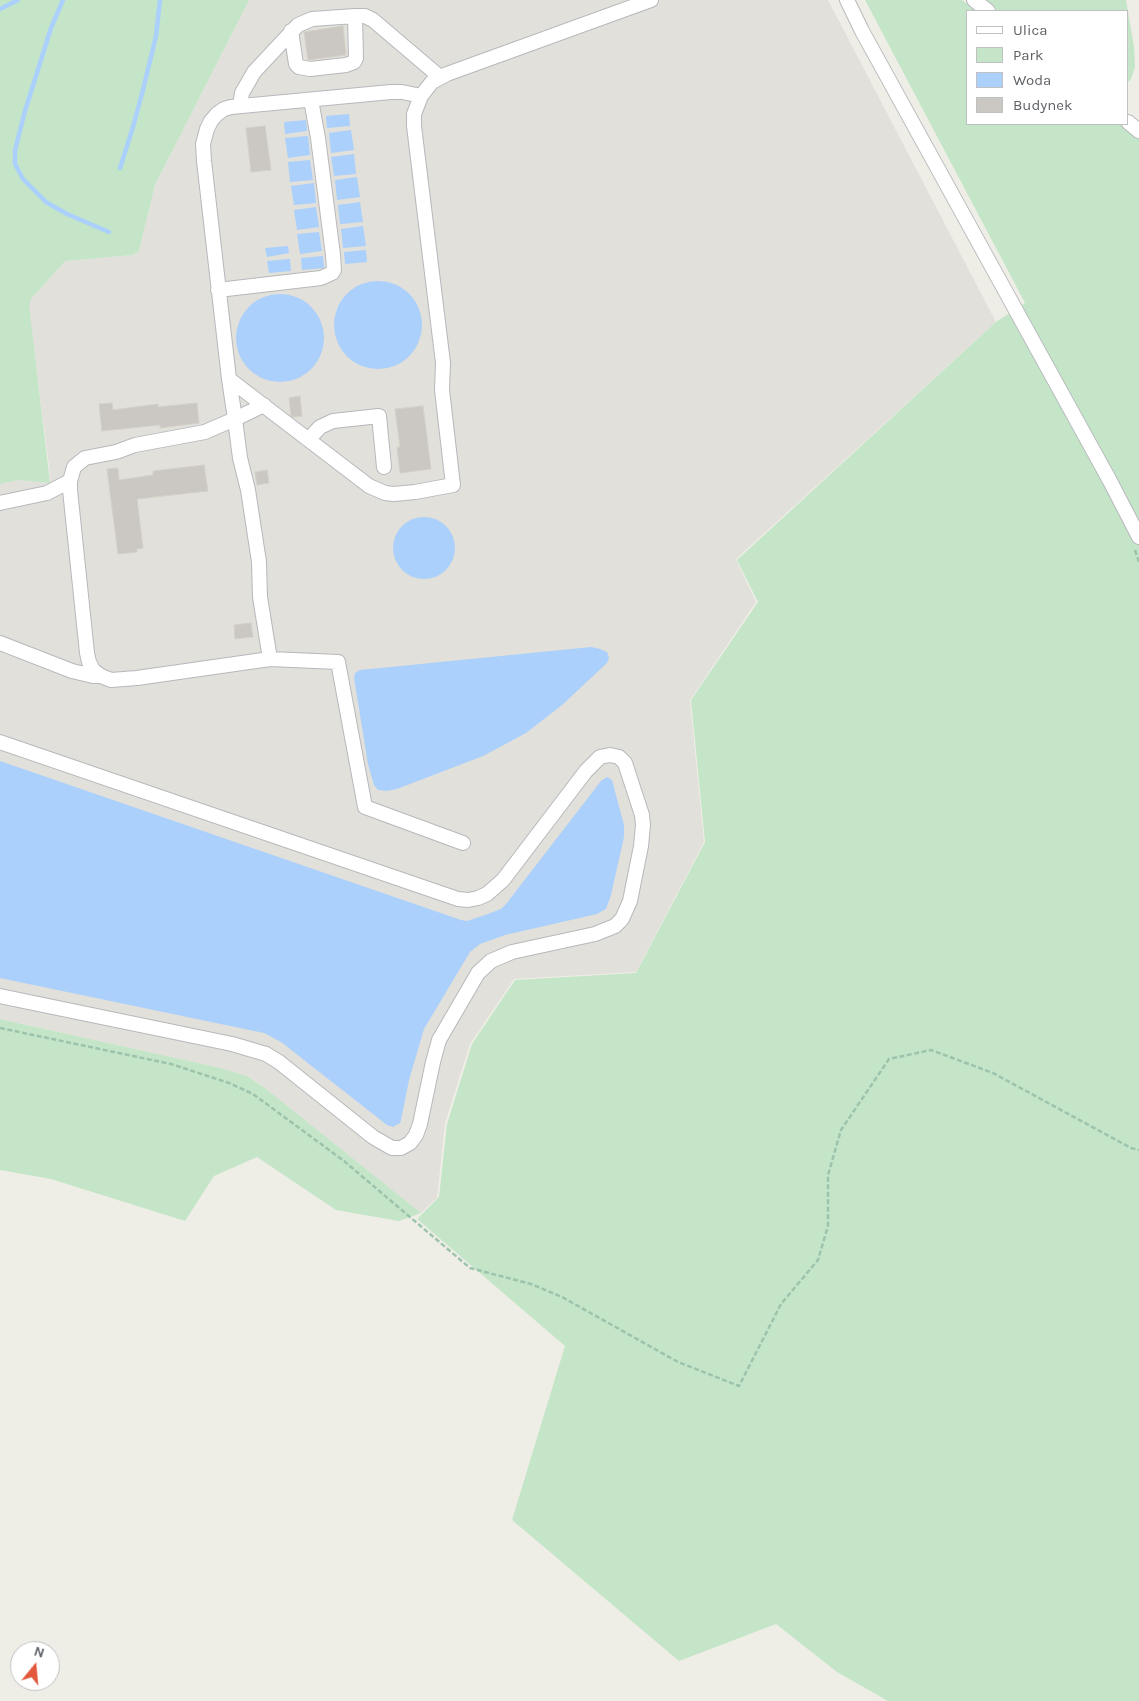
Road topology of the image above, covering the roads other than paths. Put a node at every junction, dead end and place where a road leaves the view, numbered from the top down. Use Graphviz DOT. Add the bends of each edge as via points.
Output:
graph roads {
  1 [pos="651,0"];
  2 [pos="847,0"];
  3 [pos="974,0"];
  4 [pos="987,10"];
  5 [pos="355,16"];
  6 [pos="292,31"];
  7 [pos="440,77"];
  8 [pos="421,96"];
  9 [pos="311,100"];
  10 [pos="240,106"];
  11 [pos="1129,123"];
  12 [pos="1139,131"];
  13 [pos="218,290"];
  14 [pos="229,379"];
  15 [pos="264,405"];
  16 [pos="235,419"];
  17 [pos="309,438"];
  18 [pos="384,467"];
  19 [pos="70,481"];
  20 [pos="0,503"];
  21 [pos="1139,537"];
  22 [pos="0,643"];
  23 [pos="270,659"];
  24 [pos="100,676"];
  25 [pos="0,742"];
  26 [pos="463,843"];
  27 [pos="0,996"];
  1 -- 7 [label="street"];
  2 -- 21 [label="street"];
  3 -- 4 [label="street"];
  5 -- 6 [label="street" via="312,19"];
  5 -- 6 [label="street" via="356,58 346,65 299,67"];
  5 -- 7 [label="street" via="373,20"];
  6 -- 10 [label="street" via="250,78"];
  7 -- 8 [label="street"];
  8 -- 9 [label="street" via="402,92"];
  8 -- 17 [label="street" via="414,114 414,126 443,363 442,390 453,485 405,494 385,493 369,486"];
  9 -- 10 [label="street"];
  9 -- 13 [label="street" via="334,270 321,278"];
  10 -- 13 [label="street" via="217,114 207,129 203,144"];
  11 -- 12 [label="street"];
  13 -- 14 [label="street"];
  14 -- 15 [label="street"];
  14 -- 16 [label="street"];
  15 -- 16 [label="street"];
  15 -- 17 [label="street"];
  16 -- 19 [label="street" via="200,434 144,443 85,458 74,467"];
  16 -- 23 [label="street" via="259,562 260,597"];
  17 -- 18 [label="street" via="320,427 333,421 379,416"];
  19 -- 20 [label="street" via="47,493"];
  19 -- 24 [label="street" via="87,653 93,670"];
  22 -- 24 [label="street" via="72,671"];
  23 -- 24 [label="street" via="130,679 112,680"];
  23 -- 26 [label="street" via="338,662 365,807"];
  25 -- 27 [label="street" via="458,899 478,898 503,880 600,757 619,757 625,763 643,825 630,901 615,926 595,934 512,952 491,961 478,973 439,1040 420,1124 410,1143 401,1148 392,1148 374,1137 266,1054 232,1044"];
}
